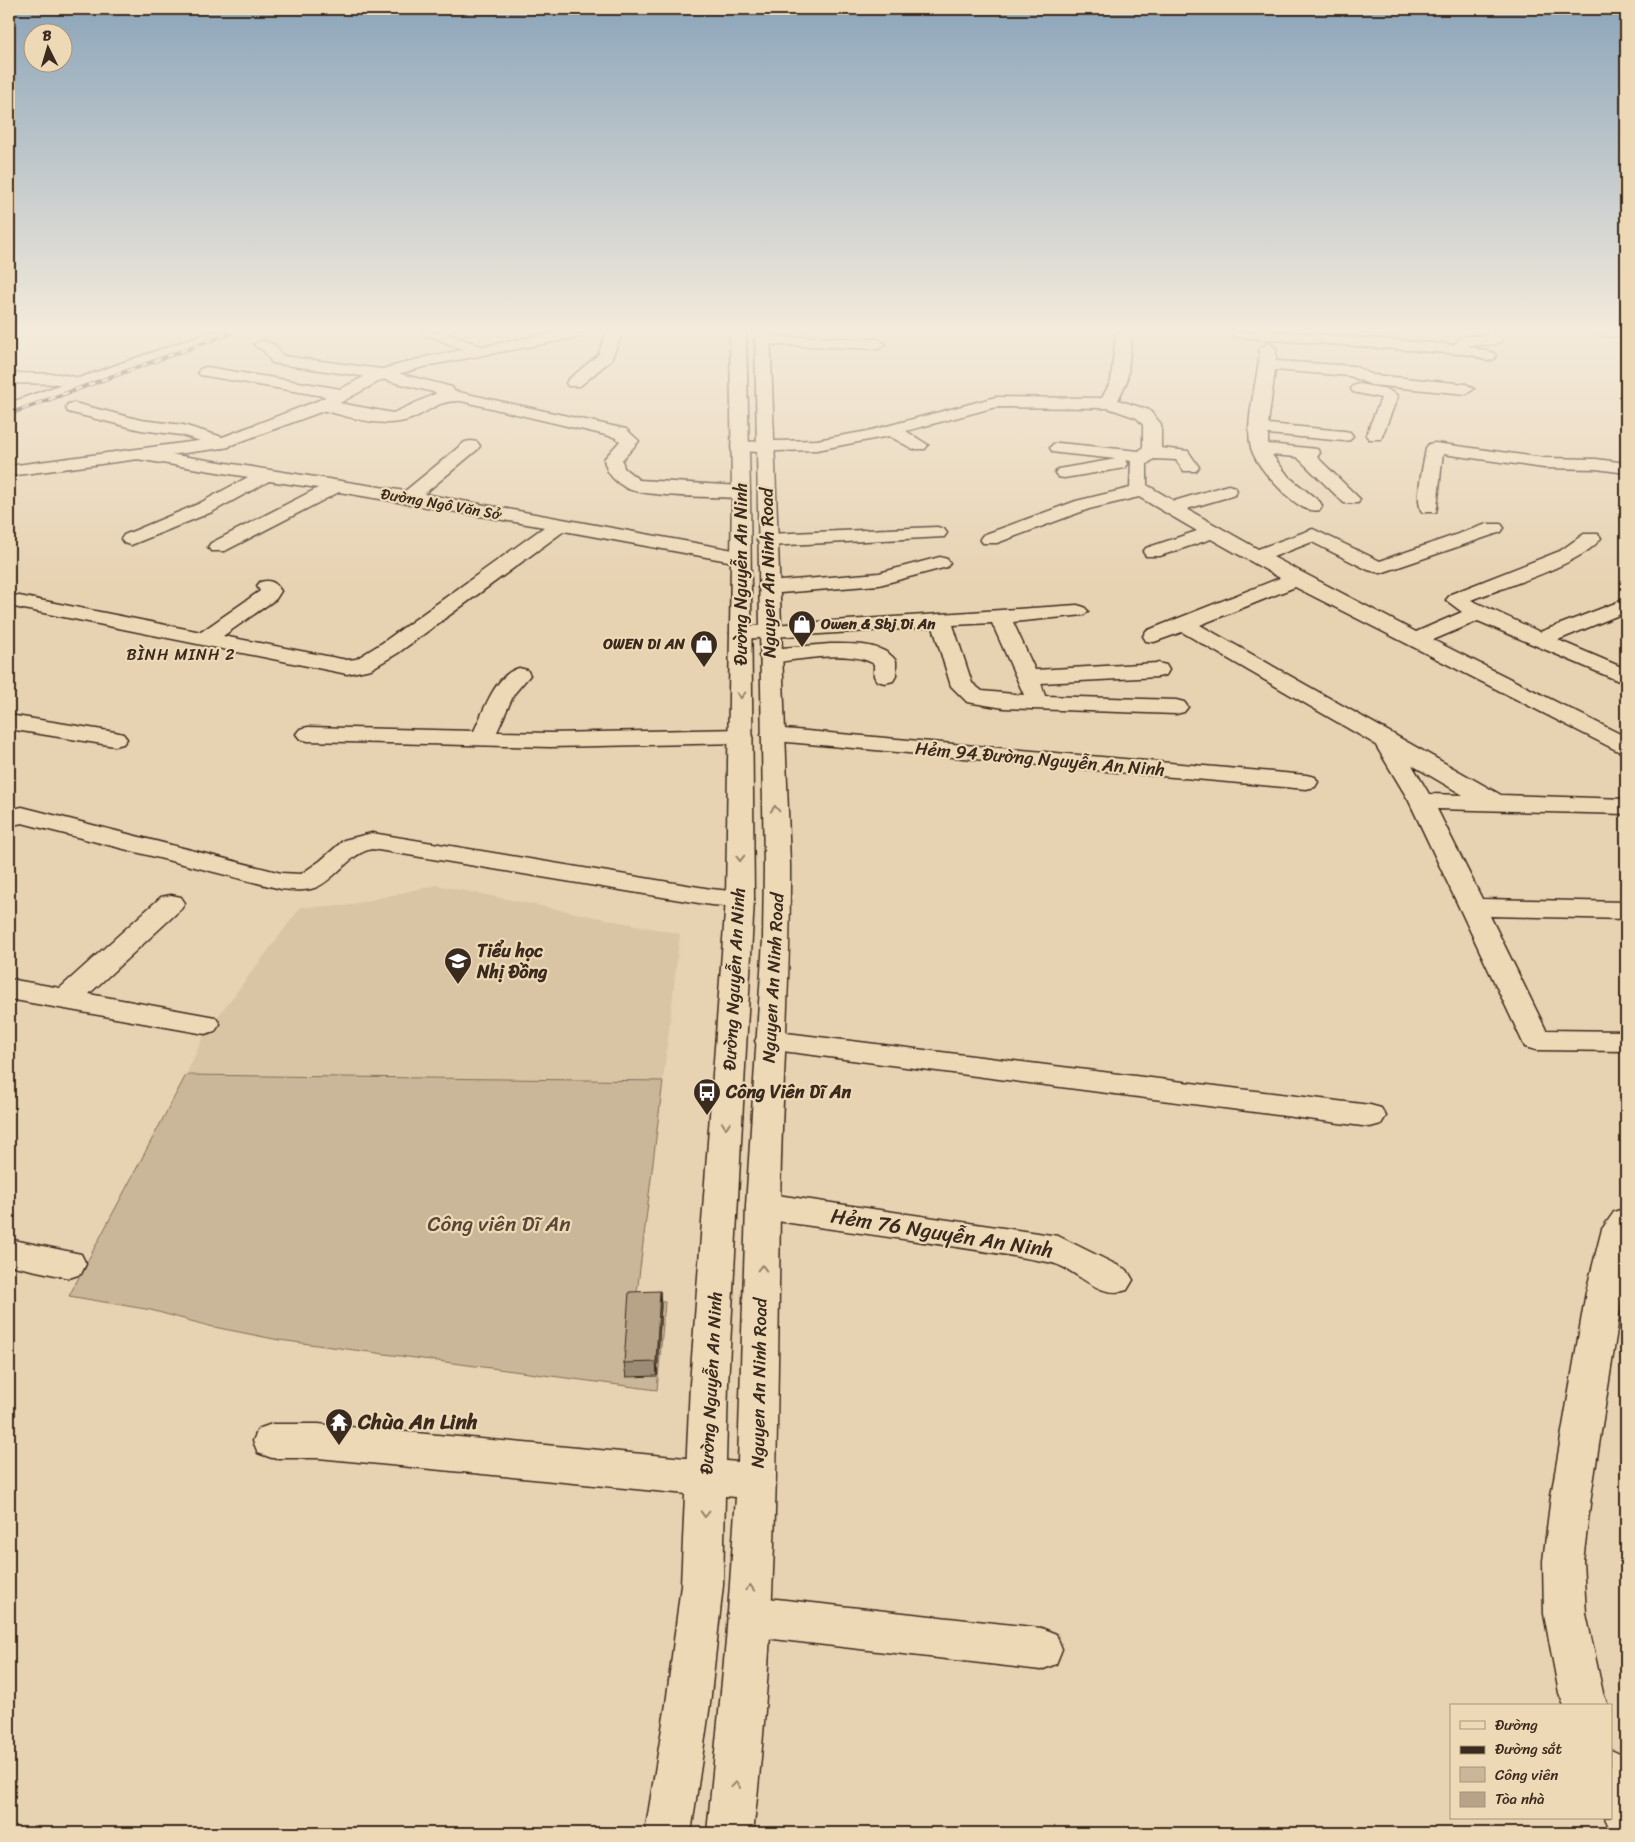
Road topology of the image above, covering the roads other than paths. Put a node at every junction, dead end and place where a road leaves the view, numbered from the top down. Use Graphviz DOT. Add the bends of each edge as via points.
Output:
graph roads {
  1 [pos="113,418"];
  2 [pos="289,418"];
  3 [pos="553,418"];
  4 [pos="753,418"];
  5 [pos="936,418"];
  6 [pos="1147,418"];
  7 [pos="1260,418"];
  8 [pos="1382,418"];
  9 [pos="1259,428"];
  10 [pos="891,430"];
  11 [pos="1375,435"];
  12 [pos="1344,436"];
  13 [pos="223,443"];
  14 [pos="919,445"];
  15 [pos="471,446"];
  16 [pos="752,447"];
  17 [pos="1059,448"];
  18 [pos="1260,449"];
  19 [pos="143,455"];
  20 [pos="1144,458"];
  21 [pos="1190,467"];
  22 [pos="1626,468"];
  23 [pos="9,471"];
  24 [pos="1064,473"];
  25 [pos="266,475"];
  26 [pos="336,486"];
  27 [pos="1142,491"];
  28 [pos="1228,491"];
  29 [pos="741,492"];
  30 [pos="409,497"];
  31 [pos="1351,499"];
  32 [pos="1313,506"];
  33 [pos="1171,508"];
  34 [pos="1429,508"];
  35 [pos="560,525"];
  36 [pos="1494,528"];
  37 [pos="1212,532"];
  38 [pos="937,533"];
  39 [pos="1591,538"];
  40 [pos="131,539"];
  41 [pos="990,539"];
  42 [pos="767,540"];
  43 [pos="218,547"];
  44 [pos="1154,552"];
  45 [pos="739,556"];
  46 [pos="1256,557"];
  47 [pos="940,563"];
  48 [pos="1296,579"];
  49 [pos="267,586"];
  50 [pos="768,588"];
  51 [pos="9,600"];
  52 [pos="1626,605"];
  53 [pos="1077,611"];
  54 [pos="1478,613"];
  55 [pos="1000,616"];
  56 [pos="941,620"];
  57 [pos="1183,624"];
  58 [pos="1154,636"];
  59 [pos="205,640"];
  60 [pos="760,640"];
  61 [pos="1418,640"];
  62 [pos="1539,640"];
  63 [pos="1158,670"];
  64 [pos="519,675"];
  65 [pos="885,676"];
  66 [pos="1626,676"];
  67 [pos="1027,677"];
  68 [pos="1038,702"];
  69 [pos="1176,707"];
  70 [pos="9,722"];
  71 [pos="308,734"];
  72 [pos="741,736"];
  73 [pos="774,736"];
  74 [pos="114,739"];
  75 [pos="482,739"];
  76 [pos="1385,740"];
  77 [pos="1626,746"];
  78 [pos="1306,782"];
  79 [pos="1421,801"];
  80 [pos="1496,803"];
  81 [pos="1626,806"];
  82 [pos="13,815"];
  83 [pos="740,899"];
  84 [pos="778,899"];
  85 [pos="171,903"];
  86 [pos="1471,907"];
  87 [pos="1626,910"];
  88 [pos="9,989"];
  89 [pos="66,1000"];
  90 [pos="205,1024"];
  91 [pos="770,1041"];
  92 [pos="1626,1041"];
  93 [pos="1370,1116"];
  94 [pos="763,1206"];
  95 [pos="1626,1220"];
  96 [pos="9,1252"];
  97 [pos="69,1264"];
  98 [pos="1115,1280"];
  99 [pos="1615,1296"];
  100 [pos="272,1440"];
  101 [pos="706,1478"];
  102 [pos="757,1480"];
  103 [pos="748,1616"];
  104 [pos="1041,1649"];
  105 [pos="1585,1704"];
  106 [pos="1612,1776"];
  107 [pos="1626,1813"];
  108 [pos="668,1833"];
  109 [pos="730,1833"];
  1 -- 13 [label="street" via="183,430"];
  2 -- 13 [label="street"];
  3 -- 29 [label="street" via="620,433 630,441 613,459 616,470 634,485"];
  4 -- 16 [label="street, Đường Nguyễn An Ninh"];
  5 -- 10 [label="street"];
  6 -- 20 [label="street" via="1152,424 1152,448"];
  7 -- 9 [label="street"];
  8 -- 11 [label="street"];
  9 -- 12 [label="street"];
  9 -- 18 [label="street"];
  10 -- 14 [label="street"];
  10 -- 16 [label="street" via="817,445"];
  13 -- 19 [label="street"];
  15 -- 30 [label="street"];
  16 -- 29 [label="street, Đường Nguyễn An Ninh"];
  16 -- 42 [label="street, Nguyen An Ninh Road"];
  17 -- 20 [label="street"];
  18 -- 31 [label="street" via="1306,453"];
  18 -- 32 [label="street" via="1270,468 1287,487"];
  19 -- 23 [label="street"];
  19 -- 25 [label="street, Đường Ngô Văn Sở"];
  20 -- 21 [label="street" via="1182,455"];
  20 -- 24 [label="street"];
  20 -- 27 [label="street" via="1138,486"];
  22 -- 34 [label="street" via="1544,463 1434,448"];
  25 -- 26 [label="street, Đường Ngô Văn Sở"];
  25 -- 40 [label="street" via="205,508"];
  26 -- 30 [label="street, Đường Ngô Văn Sở"];
  26 -- 43 [label="street"];
  27 -- 33 [label="street"];
  27 -- 41 [label="street" via="1083,505"];
  28 -- 33 [label="street"];
  29 -- 45 [label="street, Đường Nguyễn An Ninh"];
  30 -- 35 [label="street, Đường Ngô Văn Sở"];
  33 -- 37 [label="street"];
  35 -- 45 [label="street, Đường Ngô Văn Sở"];
  35 -- 59 [label="street" via="363,664 347,667"];
  36 -- 46 [label="street" via="1381,566 1313,535"];
  37 -- 44 [label="street"];
  37 -- 46 [label="street"];
  38 -- 42 [label="street"];
  39 -- 54 [label="street" via="1566,555 1456,600"];
  42 -- 50 [label="street, Nguyen An Ninh Road"];
  45 -- 60 [label="street, Đường Nguyễn An Ninh"];
  46 -- 48 [label="street"];
  47 -- 50 [label="street" via="879,579"];
  48 -- 57 [label="street"];
  48 -- 61 [label="street"];
  49 -- 59 [label="street" via="271,591 269,595"];
  50 -- 60 [label="street, Nguyen An Ninh Road"];
  51 -- 59 [label="street"];
  52 -- 62 [label="street"];
  53 -- 55 [label="street"];
  54 -- 61 [label="street"];
  54 -- 62 [label="street"];
  55 -- 56 [label="street"];
  55 -- 67 [label="street"];
  56 -- 60 [label="street"];
  56 -- 68 [label="street" via="962,686 975,697"];
  57 -- 58 [label="street"];
  57 -- 76 [label="street"];
  60 -- 65 [label="street" via="881,656 885,661"];
  60 -- 72 [label="street, Đường Nguyễn An Ninh, one-way"];
  60 -- 73 [label="street, Nguyen An Ninh Road"];
  61 -- 77 [label="street"];
  62 -- 66 [label="street"];
  63 -- 67 [label="street"];
  64 -- 75 [label="street" via="504,692"];
  67 -- 68 [label="street"];
  68 -- 69 [label="street"];
  70 -- 74 [label="street"];
  71 -- 75 [label="street"];
  72 -- 75 [label="street"];
  72 -- 83 [label="street, Đường Nguyễn An Ninh, one-way"];
  73 -- 78 [label="street, Hẻm 94 Đường Nguyễn An Ninh"];
  84 -- 73 [label="street, Nguyen An Ninh Road, one-way"];
  76 -- 79 [label="street"];
  76 -- 80 [label="street"];
  79 -- 80 [label="street"];
  79 -- 86 [label="street"];
  80 -- 81 [label="street"];
  82 -- 83 [label="street" via="281,881 306,882 329,867 352,845 372,841 710,897"];
  83 -- 84 [label="street"];
  83 -- 101 [label="street, Đường Nguyễn An Ninh, one-way" via="709,1384"];
  84 -- 91 [label="street, Nguyen An Ninh Road"];
  85 -- 89 [label="street"];
  86 -- 87 [label="street"];
  86 -- 92 [label="street" via="1536,1040"];
  88 -- 89 [label="street"];
  89 -- 90 [label="street"];
  91 -- 93 [label="street"];
  91 -- 94 [label="street, Nguyen An Ninh Road"];
  94 -- 98 [label="street, Hẻm 76 Nguyễn An Ninh" via="1058,1250"];
  102 -- 94 [label="street, Nguyen An Ninh Road, one-way"];
  95 -- 99 [label="street" via="1619,1229"];
  96 -- 97 [label="street"];
  99 -- 105 [label="street" via="1571,1496 1564,1561 1565,1614"];
  100 -- 101 [label="street" via="318,1441"];
  101 -- 102 [label="street"];
  101 -- 108 [label="street, Đường Nguyễn An Ninh, one-way" via="702,1585"];
  103 -- 102 [label="street, Nguyen An Ninh Road, one-way"];
  103 -- 104 [label="street"];
  109 -- 103 [label="street, Nguyen An Ninh Road, one-way"];
  106 -- 107 [label="street"];
}
